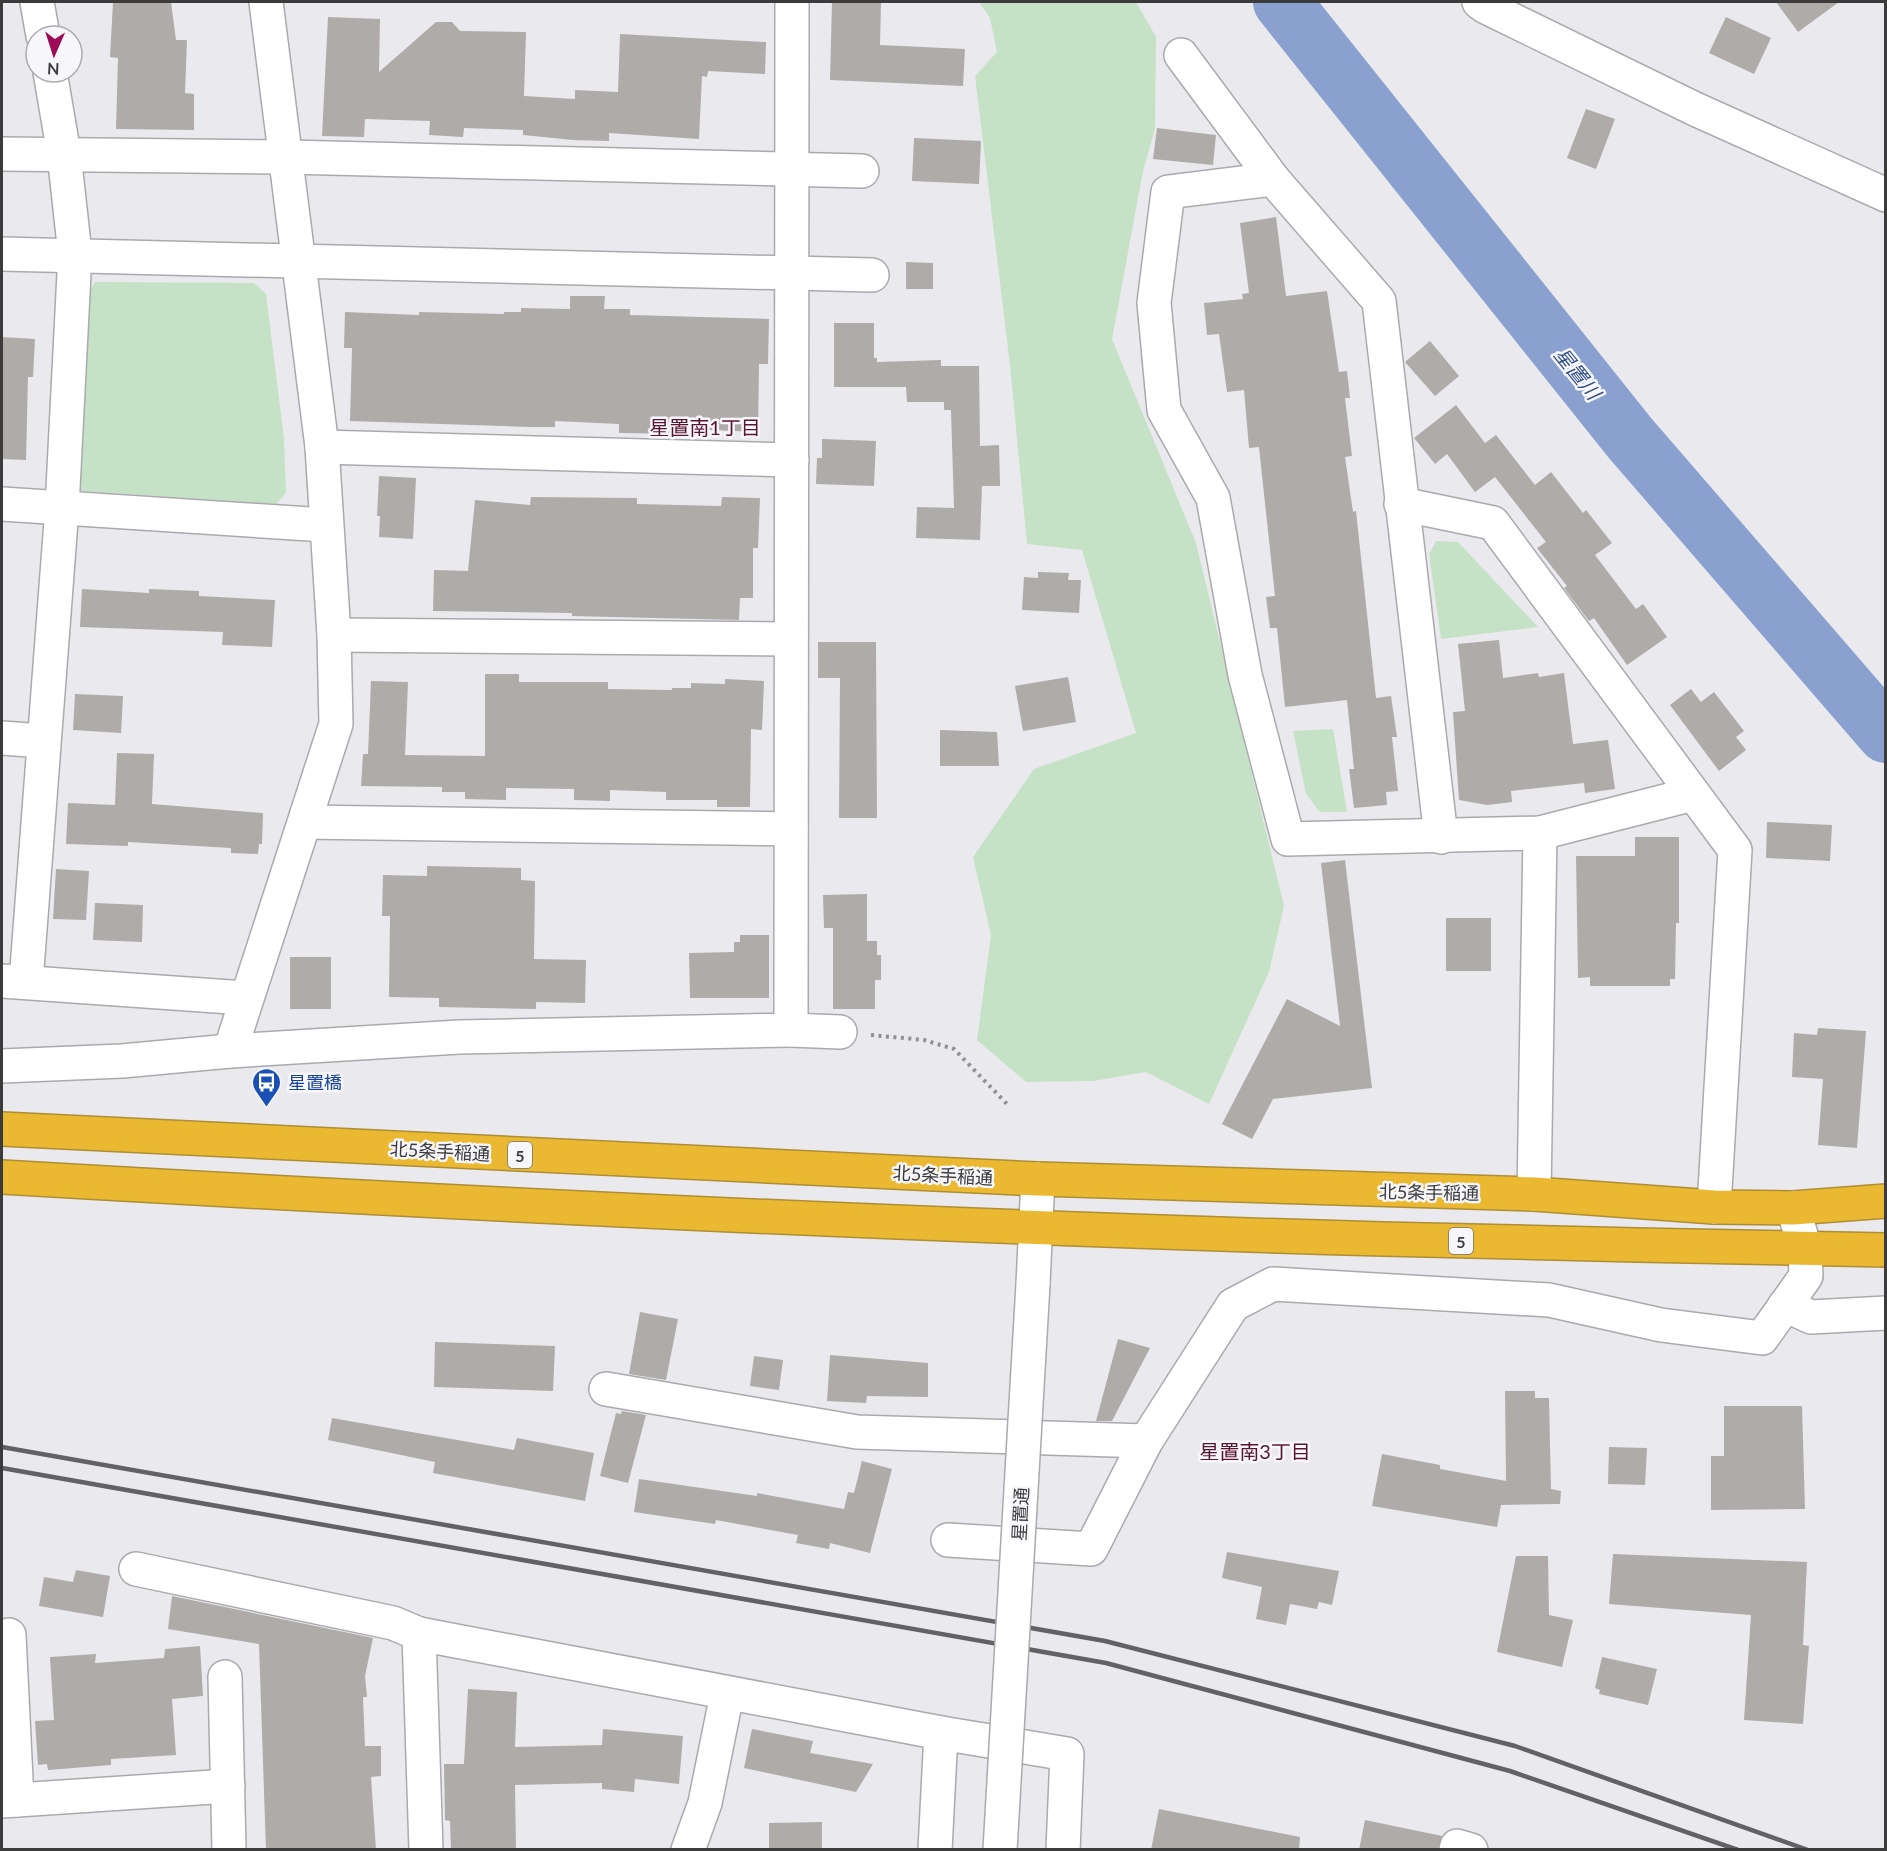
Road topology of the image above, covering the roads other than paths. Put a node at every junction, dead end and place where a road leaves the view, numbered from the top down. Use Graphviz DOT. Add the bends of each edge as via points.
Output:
graph roads {
  1 [pos="38,2"];
  2 [pos="266,2"];
  3 [pos="792,2"];
  4 [pos="1479,2"];
  5 [pos="42,24"];
  6 [pos="1180,55"];
  7 [pos="52,84"];
  8 [pos="2,154"];
  9 [pos="64,154"];
  10 [pos="288,157"];
  11 [pos="792,169"];
  12 [pos="862,171"];
  13 [pos="1272,179"];
  14 [pos="1886,195"];
  15 [pos="2,254"];
  16 [pos="75,254"];
  17 [pos="300,260"];
  18 [pos="792,273"];
  19 [pos="872,275"];
  20 [pos="322,447"];
  21 [pos="792,460"];
  22 [pos="2,504"];
  23 [pos="1401,504"];
  24 [pos="62,508"];
  25 [pos="325,525"];
  26 [pos="334,635"];
  27 [pos="791,639"];
  28 [pos="2,738"];
  29 [pos="43,741"];
  30 [pos="1693,794"];
  31 [pos="305,822"];
  32 [pos="791,829"];
  33 [pos="1540,833"];
  34 [pos="1440,837"];
  35 [pos="14,982"];
  36 [pos="245,998"];
  37 [pos="791,1030"];
  38 [pos="840,1032"];
  39 [pos="230,1052"];
  40 [pos="2,1065"];
  41 [pos="2,1129"];
  42 [pos="2,1177"];
  43 [pos="1038,1179"];
  44 [pos="1534,1194"];
  45 [pos="1886,1201"];
  46 [pos="1714,1207"];
  47 [pos="1793,1208"];
  48 [pos="1036,1228"];
  49 [pos="1805,1248"];
  50 [pos="1886,1250"];
  51 [pos="1785,1305"];
  52 [pos="1886,1313"];
  53 [pos="606,1389"];
  54 [pos="1146,1441"];
  55 [pos="948,1540"];
  56 [pos="136,1569"];
  57 [pos="419,1634"];
  58 [pos="9,1635"];
  59 [pos="225,1677"];
  60 [pos="727,1694"];
  61 [pos="941,1733"];
  62 [pos="228,1786"];
  63 [pos="9,1800"];
  64 [pos="229,1850"];
  65 [pos="426,1850"];
  66 [pos="688,1850"];
  67 [pos="935,1850"];
  68 [pos="1000,1850"];
  69 [pos="1063,1850"];
  70 [pos="1456,1850"];
  71 [pos="1471,1850"];
  1 -- 5 [label="street"];
  2 -- 10 [label="street"];
  3 -- 11 [label="street"];
  4 -- 14 [label="street" via="1695,109"];
  6 -- 13 [label="street"];
  7 -- 9 [label="street"];
  8 -- 9 [label="street"];
  9 -- 10 [label="street"];
  9 -- 16 [label="street"];
  10 -- 11 [label="street"];
  10 -- 17 [label="street"];
  11 -- 12 [label="street"];
  11 -- 18 [label="street"];
  13 -- 23 [label="street" via="1379,301"];
  13 -- 34 [label="street" via="1168,192 1154,303 1164,410 1213,498 1245,675 1288,839"];
  15 -- 16 [label="street"];
  16 -- 17 [label="street"];
  16 -- 24 [label="street"];
  17 -- 18 [label="street"];
  17 -- 20 [label="street"];
  18 -- 19 [label="street"];
  18 -- 21 [label="street"];
  20 -- 21 [label="street"];
  20 -- 25 [label="street"];
  21 -- 27 [label="street"];
  22 -- 24 [label="street"];
  23 -- 30 [label="street" via="1493,523"];
  23 -- 34 [label="street"];
  24 -- 25 [label="street"];
  24 -- 29 [label="street"];
  25 -- 26 [label="street"];
  26 -- 27 [label="street"];
  26 -- 31 [label="street" via="336,724"];
  27 -- 32 [label="street"];
  28 -- 29 [label="street"];
  29 -- 35 [label="street"];
  30 -- 33 [label="street"];
  30 -- 46 [label="street" via="1735,850"];
  31 -- 32 [label="street"];
  31 -- 36 [label="street"];
  32 -- 37 [label="street"];
  33 -- 34 [label="street"];
  33 -- 44 [label="street"];
  35 -- 36 [label="street"];
  36 -- 39 [label="street"];
  37 -- 38 [label="street"];
  37 -- 39 [label="street" via="459,1037"];
  39 -- 40 [label="street"];
  41 -- 43 [label="highway, 北5条手稲通 / 5"];
  42 -- 48 [label="highway, 5"];
  43 -- 44 [label="highway, 北5条手稲通 / 5"];
  43 -- 48 [label="street, 星置通"];
  44 -- 46 [label="highway, 北5条手稲通 / 5"];
  45 -- 47 [label="highway, 北5条手稲通 / 5"];
  46 -- 47 [label="highway, 北5条手稲通 / 5"];
  47 -- 49 [label="street"];
  48 -- 49 [label="highway, 5"];
  48 -- 68 [label="street, 星置通, bridge"];
  49 -- 50 [label="highway, 5"];
  49 -- 51 [label="street" via="1806,1276"];
  51 -- 52 [label="street" via="1811,1317"];
  51 -- 54 [label="street" via="1762,1338 1661,1325 1549,1300 1273,1284 1233,1305"];
  53 -- 54 [label="street" via="857,1432"];
  54 -- 55 [label="street" via="1091,1549"];
  56 -- 57 [label="street" via="393,1623"];
  57 -- 60 [label="street"];
  57 -- 65 [label="street"];
  58 -- 63 [label="street"];
  59 -- 62 [label="street"];
  60 -- 61 [label="street"];
  60 -- 66 [label="street" via="705,1803"];
  61 -- 67 [label="street"];
  61 -- 69 [label="street" via="1067,1754"];
  62 -- 63 [label="street"];
  62 -- 64 [label="street"];
  70 -- 71 [label="street" via="1457,1846"];
}
